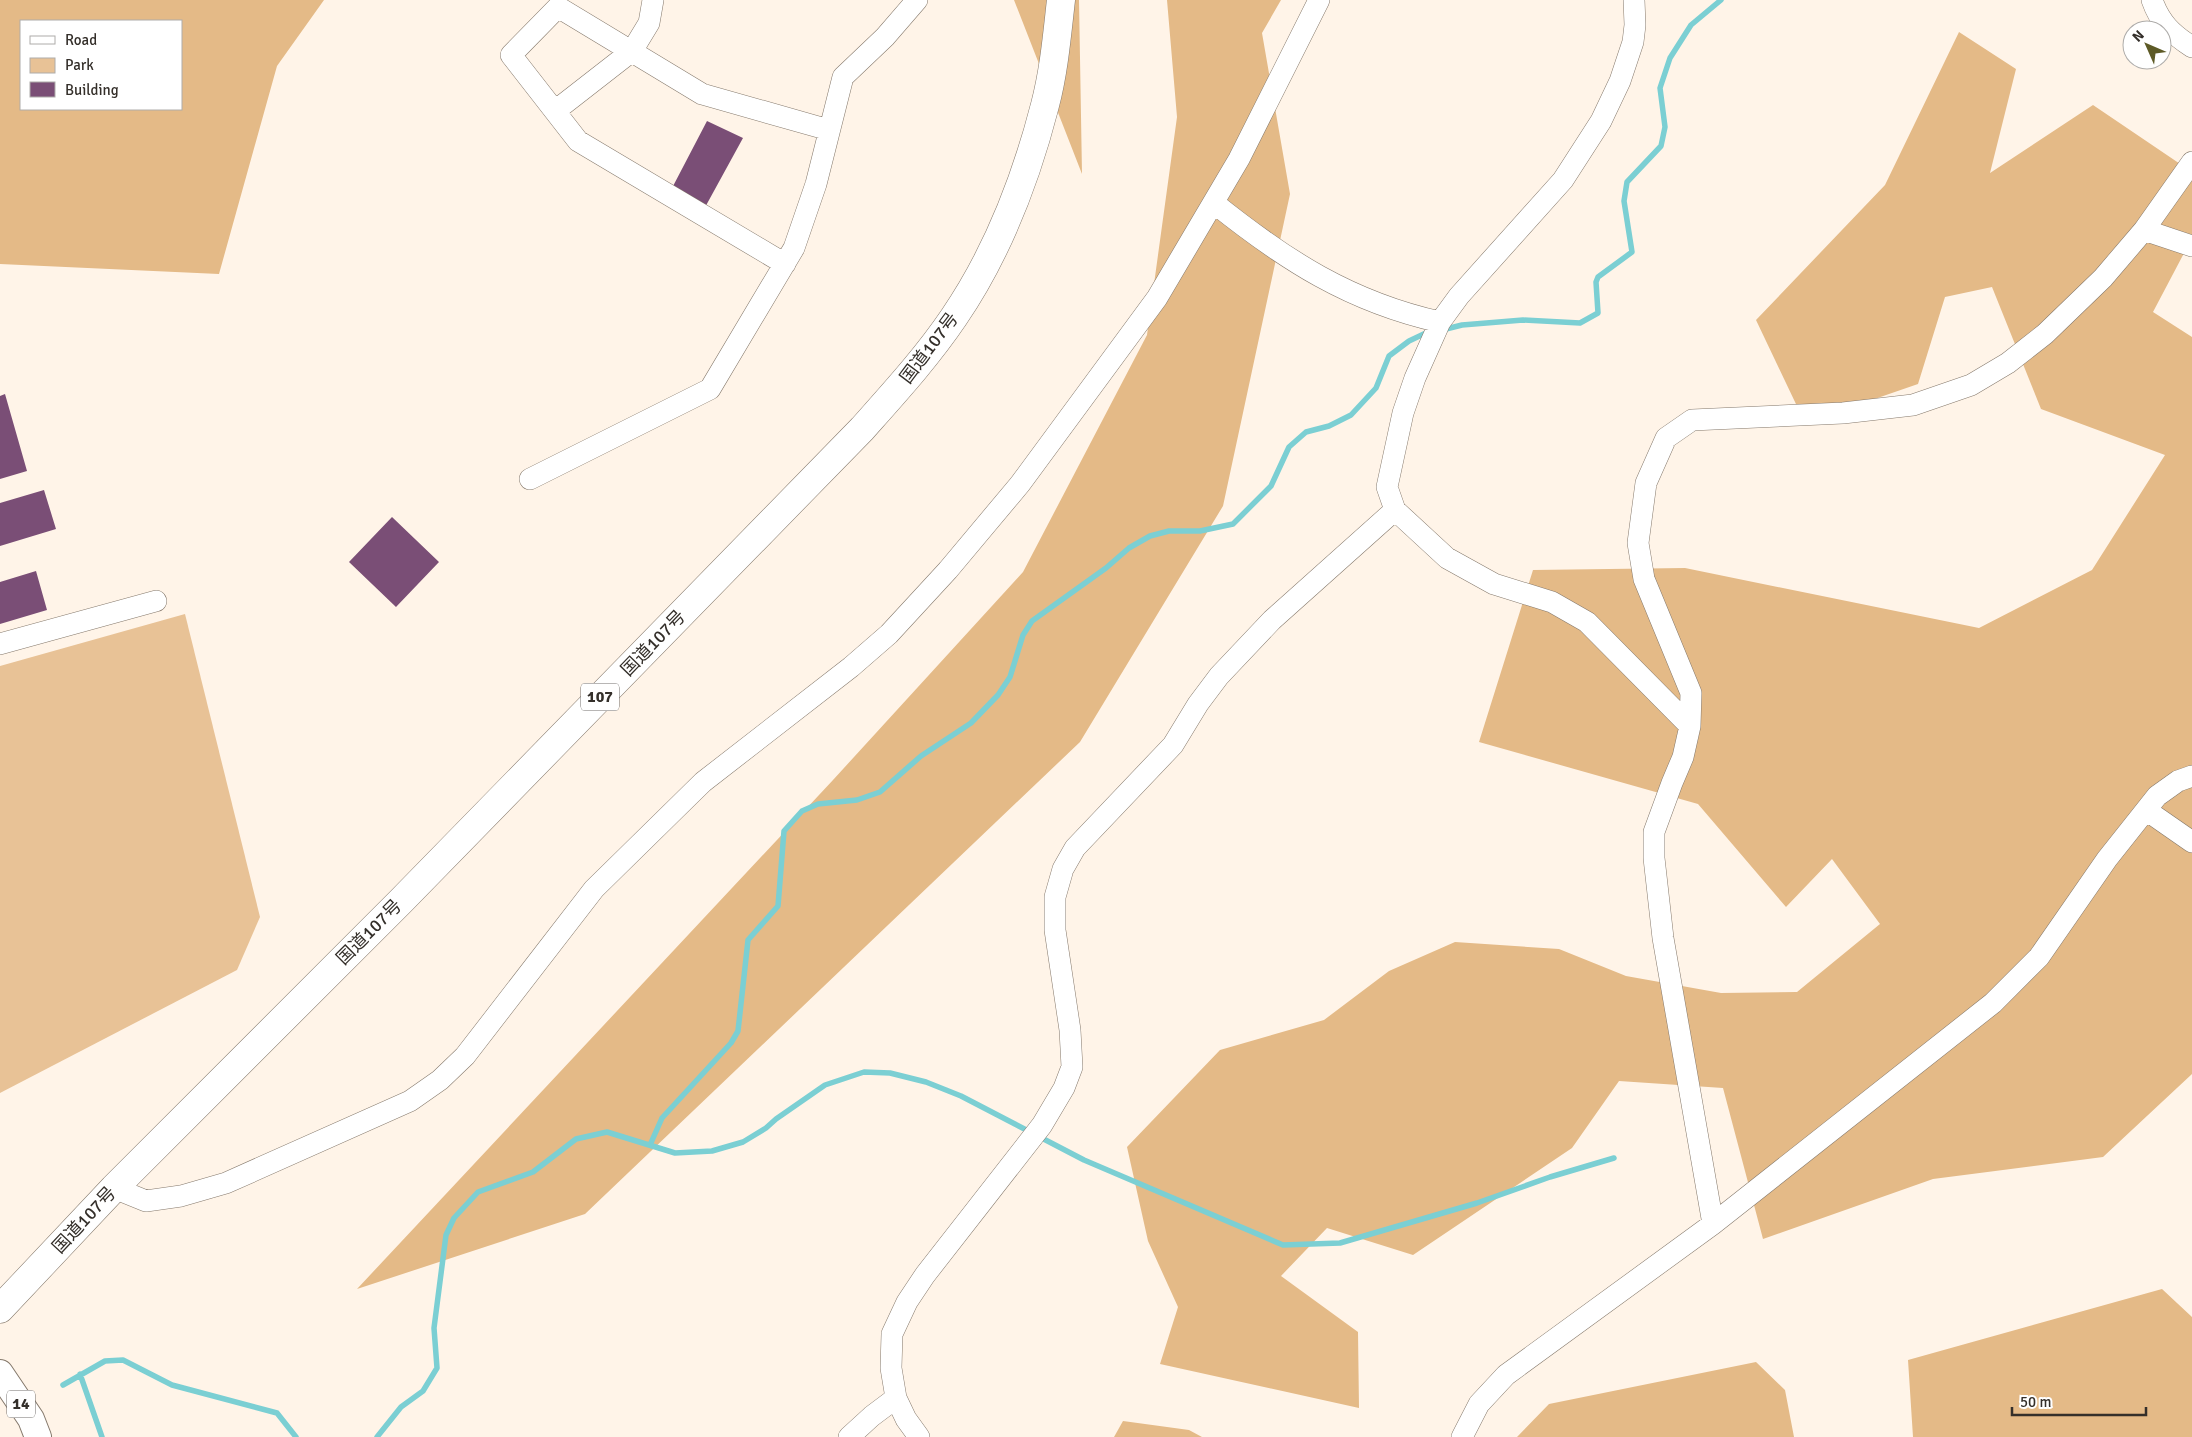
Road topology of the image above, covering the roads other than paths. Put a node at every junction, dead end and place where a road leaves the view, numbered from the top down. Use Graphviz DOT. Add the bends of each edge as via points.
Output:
graph roads {
  1 [pos="653,0"];
  2 [pos="917,0"];
  3 [pos="1061,0"];
  4 [pos="1319,0"];
  5 [pos="1634,0"];
  6 [pos="2152,0"];
  7 [pos="2192,47"];
  8 [pos="632,51"];
  9 [pos="555,111"];
  10 [pos="829,130"];
  11 [pos="2192,162"];
  12 [pos="1214,203"];
  13 [pos="2144,230"];
  14 [pos="2192,246"];
  15 [pos="785,264"];
  16 [pos="1440,322"];
  17 [pos="530,479"];
  18 [pos="1395,510"];
  19 [pos="156,601"];
  20 [pos="0,644"];
  21 [pos="1690,726"];
  22 [pos="2192,776"];
  23 [pos="2146,810"];
  24 [pos="2192,842"];
  25 [pos="114,1188"];
  26 [pos="1713,1224"];
  27 [pos="0,1309"];
  28 [pos="0,1373"];
  29 [pos="896,1398"];
  30 [pos="38,1437"];
  31 [pos="849,1437"];
  32 [pos="919,1437"];
  33 [pos="1462,1437"];
  1 -- 8 [label="street" via="649,24"];
  2 -- 10 [label="street" via="885,37 843,77"];
  3 -- 25 [label="highway, 国道107号 / 107" via="1056,49 1045,104 1030,157 1009,212 984,267 954,317 913,371 862,429 401,901"];
  4 -- 12 [label="street"];
  5 -- 16 [label="street" via="1633,42 1620,81 1601,121 1563,180 1459,296"];
  6 -- 7 [label="street" via="2157,16 2175,36"];
  8 -- 9 [label="street"];
  8 -- 9 [label="street" via="558,7 510,55"];
  8 -- 10 [label="street" via="702,94"];
  9 -- 15 [label="street" via="578,141"];
  10 -- 15 [label="street" via="816,184 794,248"];
  11 -- 13 [label="street"];
  12 -- 16 [label="street" via="1310,272 1370,302"];
  12 -- 25 [label="street" via="1157,298 1020,484 948,570 889,634 703,782 594,889 486,1030 440,1080 410,1101 226,1184 146,1201"];
  13 -- 14 [label="street"];
  13 -- 21 [label="street" via="2103,278 2045,334 2008,364 1971,385 1913,405 1843,413 1692,420 1666,438 1646,484 1638,542 1644,580 1691,693"];
  15 -- 17 [label="street" via="710,389"];
  16 -- 18 [label="street" via="1403,413 1387,487"];
  18 -- 21 [label="street" via="1447,558 1494,584 1552,602 1587,622"];
  18 -- 29 [label="street" via="1272,620 1198,704 1173,746 1075,848 1063,870 1055,897 1055,930 1070,1030 1072,1067 1064,1088 1042,1125 907,1302 892,1334 890,1368"];
  19 -- 20 [label="street"];
  21 -- 26 [label="street" via="1684,757 1654,832 1654,858 1663,938"];
  22 -- 23 [label="street" via="2178,781 2157,796"];
  23 -- 24 [label="street"];
  23 -- 26 [label="street" via="2107,859 2039,957 1993,1003"];
  25 -- 27 [label="highway, 国道107号 / 107"];
  26 -- 33 [label="street" via="1506,1375 1479,1404"];
  28 -- 30 [label="main road, 14" via="31,1419"];
  29 -- 31 [label="street"];
  29 -- 32 [label="street"];
}
